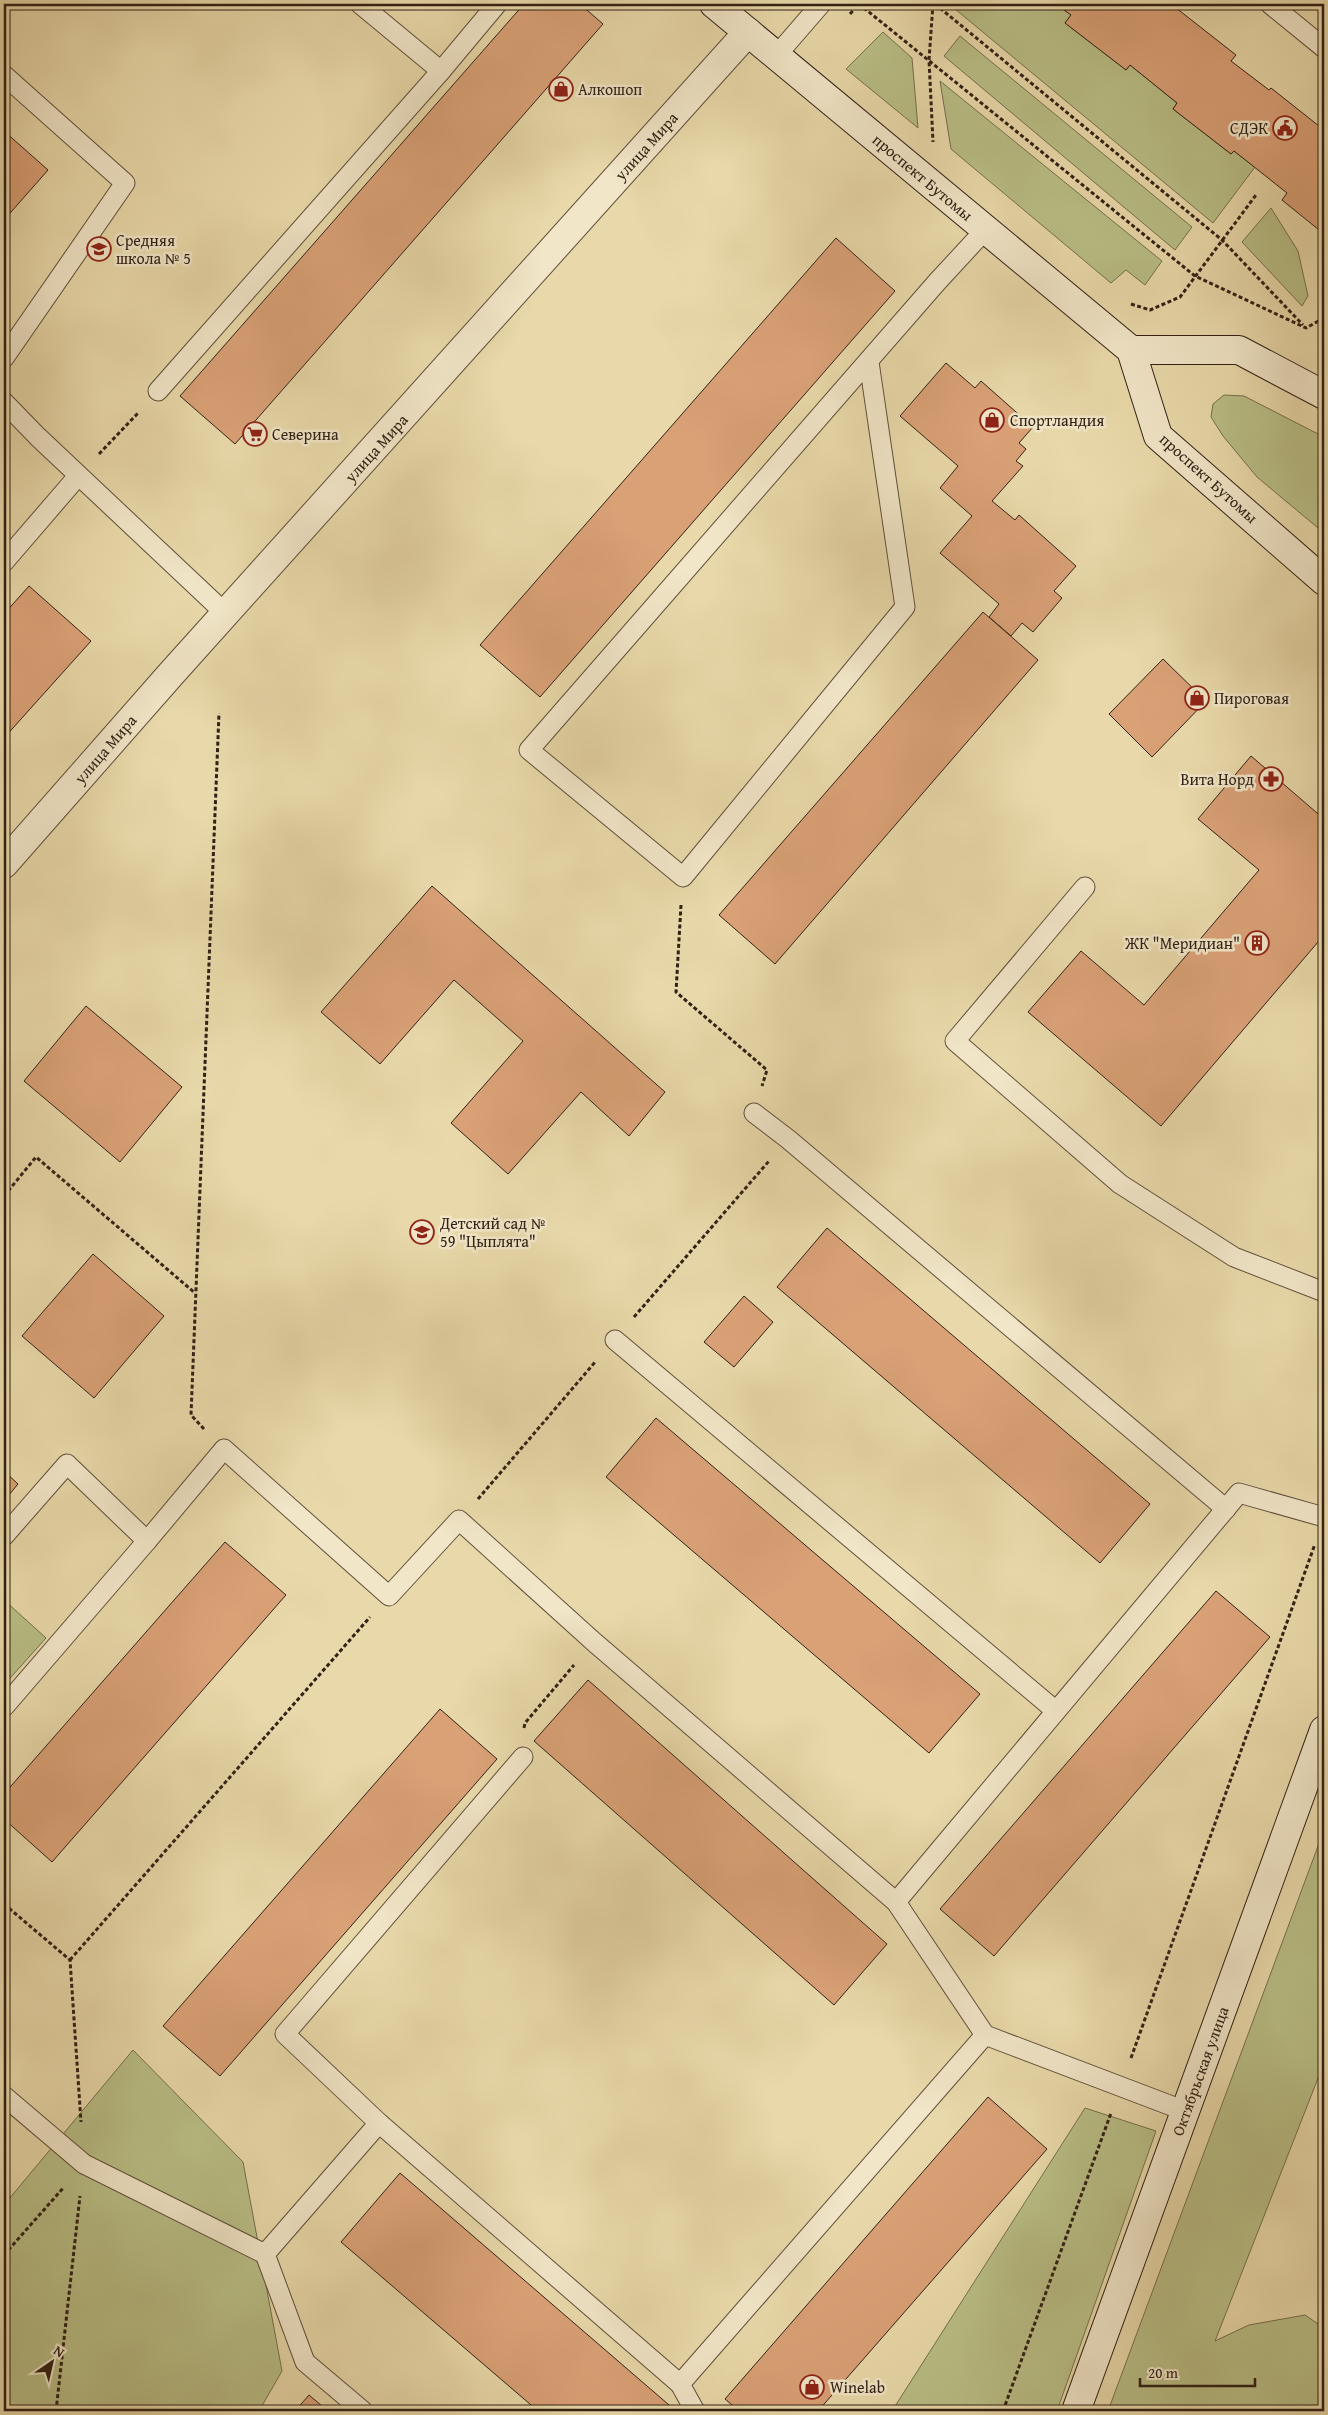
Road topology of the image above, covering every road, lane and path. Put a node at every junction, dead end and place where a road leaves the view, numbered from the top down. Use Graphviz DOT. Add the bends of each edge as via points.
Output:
graph roads {
  1 [pos="360,4"];
  2 [pos="497,4"];
  3 [pos="821,4"];
  4 [pos="859,4"];
  5 [pos="934,4"];
  6 [pos="1270,4"];
  7 [pos="733,14"];
  8 [pos="1324,48"];
  9 [pos="776,56"];
  10 [pos="930,60"];
  11 [pos="441,71"];
  12 [pos="4,75"];
  13 [pos="933,146"];
  14 [pos="1256,194"];
  15 [pos="986,229"];
  16 [pos="1222,240"];
  17 [pos="1195,276"];
  18 [pos="1122,302"];
  19 [pos="1324,318"];
  20 [pos="1306,328"];
  21 [pos="1131,350"];
  22 [pos="4,358"];
  23 [pos="869,362"];
  24 [pos="158,391"];
  25 [pos="1324,394"];
  26 [pos="4,402"];
  27 [pos="78,476"];
  28 [pos="4,562"];
  29 [pos="1324,582"];
  30 [pos="226,614"];
  31 [pos="220,713"];
  32 [pos="4,864"];
  33 [pos="682,877"];
  34 [pos="1085,887"];
  35 [pos="754,1113"];
  36 [pos="4,1196"];
  37 [pos="1324,1292"];
  38 [pos="196,1294"];
  39 [pos="615,1340"];
  40 [pos="224,1449"];
  41 [pos="1226,1509"];
  42 [pos="1324,1517"];
  43 [pos="4,1536"];
  44 [pos="147,1541"];
  45 [pos="389,1596"];
  46 [pos="594,1642"];
  47 [pos="4,1707"];
  48 [pos="1056,1711"];
  49 [pos="1324,1730"];
  50 [pos="523,1757"];
  51 [pos="896,1902"];
  52 [pos="4,1904"];
  53 [pos="70,1960"];
  54 [pos="985,2035"];
  55 [pos="1120,2087"];
  56 [pos="4,2096"];
  57 [pos="1185,2112"];
  58 [pos="379,2123"];
  59 [pos="84,2164"];
  60 [pos="265,2254"];
  61 [pos="4,2255"];
  62 [pos="680,2384"];
  63 [pos="56,2411"];
  64 [pos="364,2411"];
  65 [pos="695,2411"];
  66 [pos="1003,2411"];
  67 [pos="1076,2411"];
  1 -- 11 [label="lane"];
  2 -- 11 [label="lane"];
  3 -- 9 [label="lane"];
  4 -- 10 [label="path"];
  5 -- 10 [label="path"];
  5 -- 16 [label="path"];
  6 -- 8 [label="lane"];
  7 -- 9 [label="street, проспект Бутомы"];
  7 -- 30 [label="street, улица Мира"];
  9 -- 15 [label="street, проспект Бутомы"];
  10 -- 13 [label="path"];
  10 -- 17 [label="path"];
  11 -- 24 [label="lane"];
  12 -- 22 [label="lane" via="126,184"];
  14 -- 16 [label="path"];
  15 -- 21 [label="street, проспект Бутомы"];
  15 -- 23 [label="lane"];
  16 -- 17 [label="path"];
  16 -- 20 [label="path"];
  17 -- 18 [label="path" via="1180,297 1150,310"];
  17 -- 20 [label="path"];
  19 -- 20 [label="path"];
  21 -- 25 [label="street" via="1238,350"];
  21 -- 29 [label="street, проспект Бутомы" via="1158,436"];
  23 -- 33 [label="lane" via="905,607"];
  23 -- 33 [label="lane" via="529,750"];
  24 -- 27 [label="path"];
  26 -- 27 [label="lane"];
  27 -- 28 [label="lane"];
  27 -- 30 [label="lane"];
  30 -- 32 [label="street, улица Мира"];
  31 -- 38 [label="path"];
  33 -- 35 [label="path" via="676,992 767,1070"];
  34 -- 37 [label="lane" via="955,1041 1120,1184 1234,1257"];
  35 -- 41 [label="lane"];
  36 -- 38 [label="path" via="36,1157"];
  38 -- 40 [label="path" via="191,1415"];
  39 -- 48 [label="lane"];
  40 -- 44 [label="lane"];
  40 -- 45 [label="lane"];
  41 -- 42 [label="lane" via="1239,1493"];
  41 -- 48 [label="lane"];
  42 -- 55 [label="path"];
  43 -- 44 [label="lane" via="67,1464"];
  44 -- 47 [label="lane"];
  45 -- 46 [label="lane" via="459,1520"];
  45 -- 53 [label="path"];
  46 -- 50 [label="path" via="525,1723"];
  46 -- 51 [label="lane"];
  48 -- 51 [label="lane"];
  49 -- 57 [label="street, Октябрьская улица"];
  50 -- 58 [label="lane" via="284,2034"];
  51 -- 54 [label="lane"];
  52 -- 53 [label="path"];
  53 -- 59 [label="path"];
  54 -- 55 [label="lane"];
  54 -- 62 [label="lane"];
  55 -- 57 [label="lane"];
  55 -- 66 [label="path"];
  56 -- 59 [label="lane"];
  57 -- 67 [label="street, Октябрьская улица"];
  58 -- 60 [label="lane"];
  58 -- 62 [label="lane"];
  59 -- 60 [label="lane"];
  59 -- 61 [label="path"];
  59 -- 63 [label="path"];
  60 -- 64 [label="lane" via="305,2362"];
  62 -- 65 [label="lane"];
}
